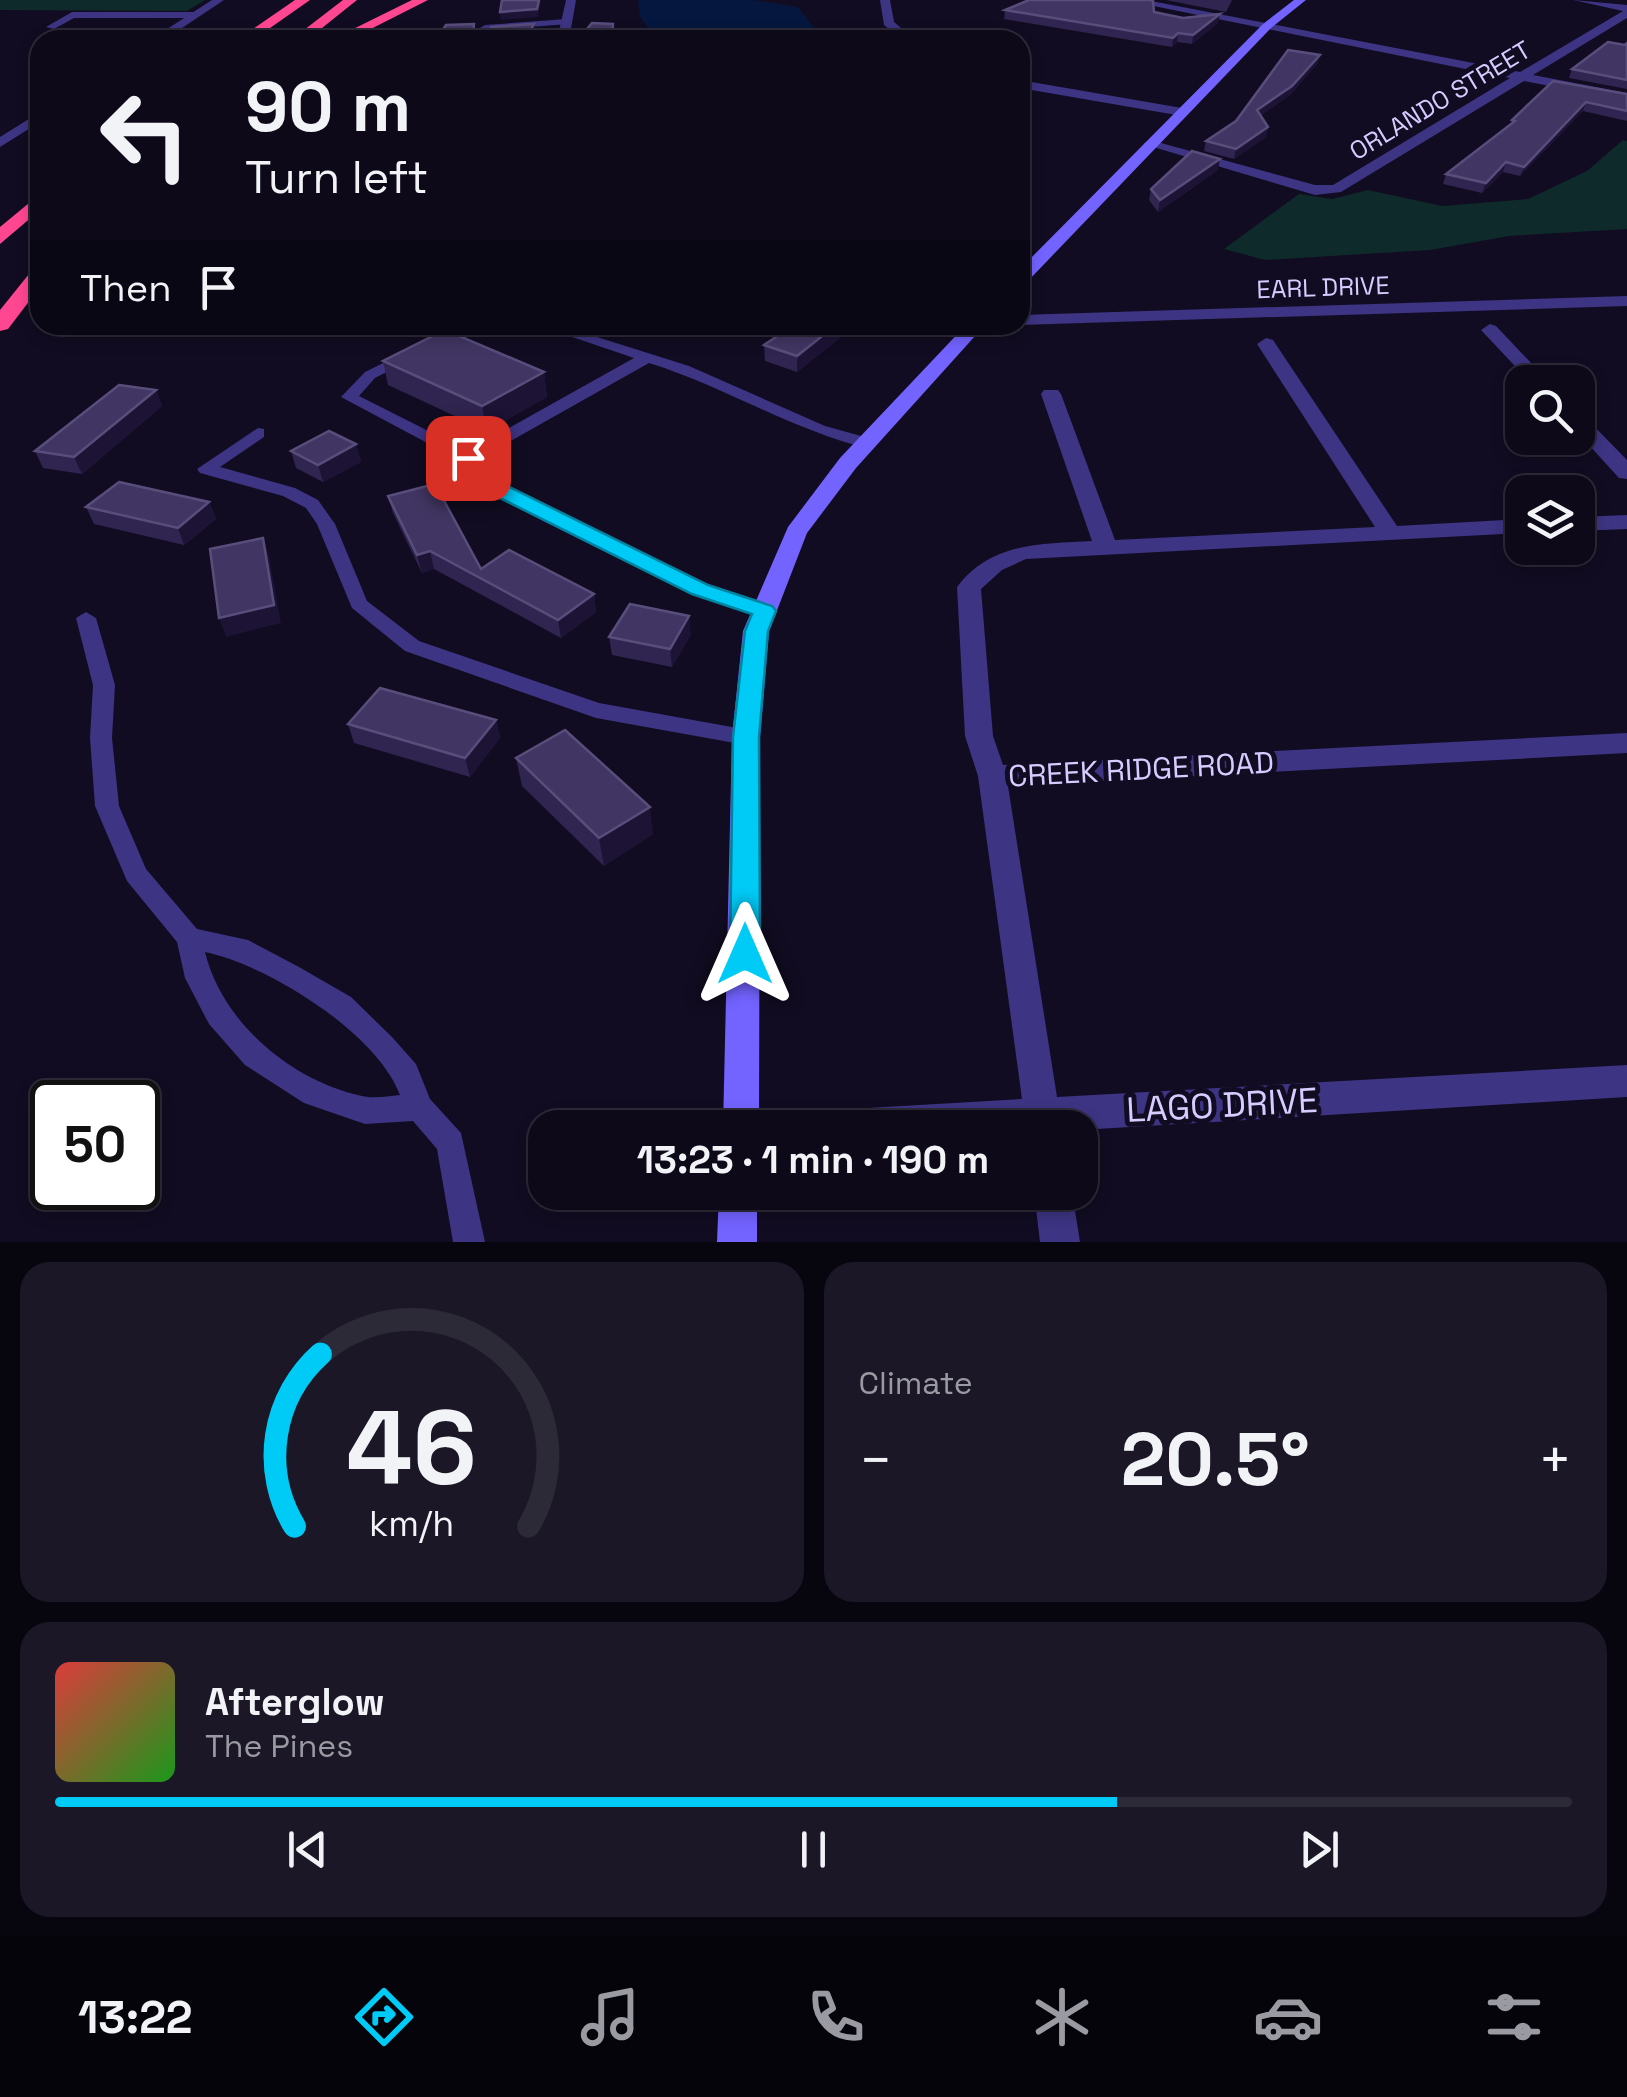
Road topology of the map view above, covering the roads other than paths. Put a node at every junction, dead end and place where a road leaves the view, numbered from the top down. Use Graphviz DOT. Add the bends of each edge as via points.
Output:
graph roads {
  1 [pos="220,0"];
  2 [pos="303,0"];
  3 [pos="351,0"];
  4 [pos="422,0"];
  5 [pos="572,0"];
  6 [pos="885,0"];
  7 [pos="1129,0"];
  8 [pos="1301,0"];
  9 [pos="1578,0"];
  10 [pos="1627,11"];
  11 [pos="194,16"];
  12 [pos="567,22"];
  13 [pos="1267,26"];
  14 [pos="51,27"];
  15 [pos="172,30"];
  16 [pos="259,30"];
  17 [pos="311,30"];
  18 [pos="359,30"];
  19 [pos="485,30"];
  20 [pos="565,30"];
  21 [pos="897,30"];
  22 [pos="1528,75"];
  23 [pos="1030,86"];
  24 [pos="1627,97"];
  25 [pos="1182,112"];
  26 [pos="30,123"];
  27 [pos="0,143"];
  28 [pos="1150,144"];
  29 [pos="30,210"];
  30 [pos="0,238"];
  31 [pos="1030,269"];
  32 [pos="30,286"];
  33 [pos="1627,302"];
  34 [pos="1030,320"];
  35 [pos="0,324"];
  36 [pos="1490,330"];
  37 [pos="451,335"];
  38 [pos="576,335"];
  39 [pos="967,335"];
  40 [pos="1266,344"];
  41 [pos="648,357"];
  42 [pos="1524,365"];
  43 [pos="1051,394"];
  44 [pos="258,433"];
  45 [pos="1595,440"];
  46 [pos="866,443"];
  47 [pos="468,458"];
  48 [pos="1627,473"];
  49 [pos="1627,522"];
  50 [pos="1595,523"];
  51 [pos="1505,527"];
  52 [pos="1390,532"];
  53 [pos="1105,544"];
  54 [pos="764,611"];
  55 [pos="86,618"];
  56 [pos="746,737"];
  57 [pos="1627,743"];
  58 [pos="992,776"];
  59 [pos="189,938"];
  60 [pos="1627,1081"];
  61 [pos="419,1107"];
  62 [pos="740,1110"];
  63 [pos="1042,1110"];
  64 [pos="1098,1117"];
  65 [pos="738,1210"];
  66 [pos="1056,1210"];
  67 [pos="469,1242"];
  68 [pos="737,1242"];
  69 [pos="1060,1242"];
  1 -- 11 [label="street"];
  2 -- 16 [label="highway"];
  3 -- 17 [label="highway"];
  4 -- 18 [label="highway"];
  5 -- 12 [label="street"];
  6 -- 21 [label="street" via="888,22"];
  7 -- 13 [label="street"];
  8 -- 13 [label="main road"];
  9 -- 10 [label="street"];
  10 -- 22 [label="street, ORLANDO STREET"];
  11 -- 14 [label="lane" via="72,16"];
  11 -- 15 [label="street"];
  12 -- 19 [label="lane"];
  12 -- 20 [label="street"];
  13 -- 22 [label="street"];
  13 -- 25 [label="main road"];
  22 -- 24 [label="street"];
  22 -- 28 [label="street, ORLANDO STREET" via="1336,189 1315,190"];
  23 -- 25 [label="street"];
  25 -- 28 [label="main road"];
  26 -- 27 [label="street"];
  28 -- 31 [label="main road"];
  29 -- 30 [label="highway"];
  32 -- 35 [label="highway"];
  33 -- 34 [label="street, EARL DRIVE"];
  36 -- 42 [label="street"];
  37 -- 47 [label="lane" via="370,375 349,396"];
  38 -- 41 [label="lane"];
  39 -- 46 [label="main road"];
  40 -- 52 [label="street"];
  41 -- 46 [label="lane" via="819,430"];
  41 -- 47 [label="lane"];
  43 -- 53 [label="street"];
  44 -- 56 [label="lane" via="206,469 312,504 359,604 412,646 596,710"];
  45 -- 48 [label="street"];
  46 -- 54 [label="main road" via="796,532"];
  47 -- 54 [label="lane" via="476,479 700,590"];
  49 -- 50 [label="street"];
  51 -- 52 [label="street, CREEK RIDGE ROAD"];
  52 -- 53 [label="street, CREEK RIDGE ROAD"];
  53 -- 58 [label="street, CREEK RIDGE ROAD" via="1021,552 970,586 978,736"];
  54 -- 56 [label="main road" via="756,631"];
  55 -- 59 [label="lane" via="104,685 107,806 136,874"];
  56 -- 62 [label="main road"];
  57 -- 58 [label="street, CREEK RIDGE ROAD"];
  58 -- 63 [label="street"];
  59 -- 61 [label="lane" via="239,948 342,1005 406,1074"];
  59 -- 61 [label="lane" via="198,978 219,1016 255,1056 314,1094 366,1111"];
  60 -- 64 [label="street, LAGO DRIVE"];
  61 -- 67 [label="lane" via="451,1143"];
  65 -- 68 [label="main road"];
  66 -- 69 [label="street"];
}
